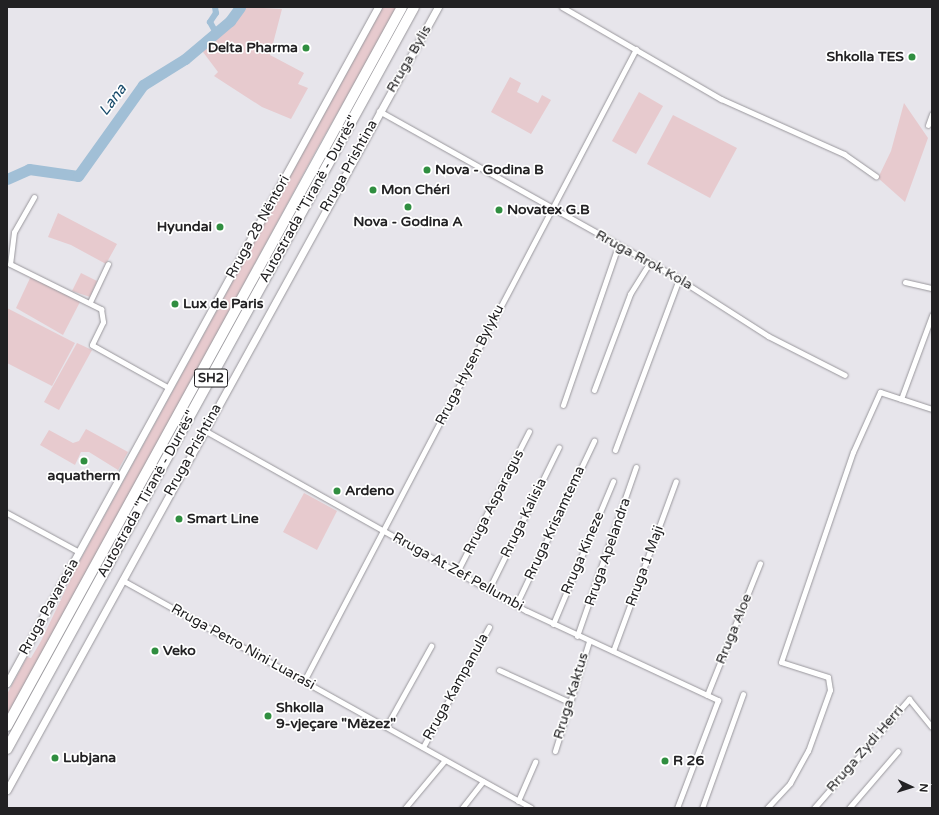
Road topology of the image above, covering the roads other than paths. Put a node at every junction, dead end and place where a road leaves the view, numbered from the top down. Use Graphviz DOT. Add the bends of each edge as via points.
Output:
graph roads {
  1 [pos="378,7"];
  2 [pos="402,7"];
  3 [pos="414,7"];
  4 [pos="438,7"];
  5 [pos="562,7"];
  6 [pos="636,49"];
  7 [pos="379,111"];
  8 [pos="932,114"];
  9 [pos="928,125"];
  10 [pos="876,176"];
  11 [pos="34,197"];
  12 [pos="551,209"];
  13 [pos="618,246"];
  14 [pos="649,263"];
  15 [pos="108,264"];
  16 [pos="679,279"];
  17 [pos="905,282"];
  18 [pos="932,288"];
  19 [pos="90,302"];
  20 [pos="932,315"];
  21 [pos="845,375"];
  22 [pos="169,388"];
  23 [pos="594,390"];
  24 [pos="901,398"];
  25 [pos="563,405"];
  26 [pos="932,409"];
  27 [pos="204,430"];
  28 [pos="529,431"];
  29 [pos="594,441"];
  30 [pos="558,447"];
  31 [pos="615,450"];
  32 [pos="636,467"];
  33 [pos="613,481"];
  34 [pos="676,481"];
  35 [pos="7,513"];
  36 [pos="384,531"];
  37 [pos="79,552"];
  38 [pos="760,563"];
  39 [pos="457,572"];
  40 [pos="122,580"];
  41 [pos="489,589"];
  42 [pos="516,605"];
  43 [pos="553,624"];
  44 [pos="489,627"];
  45 [pos="577,636"];
  46 [pos="589,641"];
  47 [pos="431,646"];
  48 [pos="613,651"];
  49 [pos="499,670"];
  50 [pos="304,681"];
  51 [pos="7,683"];
  52 [pos="743,694"];
  53 [pos="707,695"];
  54 [pos="567,701"];
  55 [pos="7,726"];
  56 [pos="386,727"];
  57 [pos="932,727"];
  58 [pos="423,747"];
  59 [pos="7,749"];
  60 [pos="555,750"];
  61 [pos="898,751"];
  62 [pos="445,760"];
  63 [pos="535,762"];
  64 [pos="483,781"];
  65 [pos="7,790"];
  66 [pos="518,801"];
  67 [pos="405,808"];
  68 [pos="462,808"];
  69 [pos="531,808"];
  70 [pos="677,808"];
  71 [pos="702,808"];
  72 [pos="767,808"];
  73 [pos="814,808"];
  74 [pos="849,808"];
  1 -- 22 [label="main road, Rruga 28 Nëntori"];
  2 -- 55 [label="highway, Autostrada \"Tiranë - Durrës\" / SH2"];
  3 -- 59 [label="highway, Autostrada \"Tiranë - Durrës\" / SH2"];
  4 -- 7 [label="main road, Rruga Bylis"];
  5 -- 6 [label="street"];
  6 -- 10 [label="street" via="721,98 844,154"];
  6 -- 12 [label="street, Rruga Hysen Bylyku"];
  7 -- 12 [label="street, Rruga Rrok Kola"];
  7 -- 27 [label="main road, Rruga Prishtina"];
  8 -- 9 [label="street"];
  11 -- 19 [label="street" via="14,232 10,264"];
  12 -- 13 [label="street, Rruga Rrok Kola"];
  12 -- 36 [label="street, Rruga Hysen Bylyku"];
  13 -- 14 [label="street, Rruga Rrok Kola"];
  13 -- 25 [label="street"];
  14 -- 16 [label="street, Rruga Rrok Kola"];
  14 -- 23 [label="street" via="630,294"];
  15 -- 19 [label="street"];
  16 -- 21 [label="street, Rruga Rrok Kola" via="768,336"];
  16 -- 31 [label="street"];
  17 -- 18 [label="street"];
  19 -- 22 [label="street" via="101,309 104,317 92,345"];
  20 -- 24 [label="street"];
  22 -- 37 [label="main road, Rruga 28 Nëntori"];
  24 -- 26 [label="street"];
  24 -- 72 [label="street" via="880,392 853,452 781,662 828,677 830,690 808,751 790,783"];
  27 -- 36 [label="street, Rruga At Zef Pellumbi"];
  27 -- 40 [label="main road, Rruga Prishtina"];
  28 -- 39 [label="street, Rruga Asparagus"];
  29 -- 42 [label="street, Rruga Krisamtema"];
  30 -- 41 [label="street, Rruga Kalisia"];
  32 -- 45 [label="street, Rruga Apelandra"];
  33 -- 43 [label="street, Rruga Kineze"];
  34 -- 48 [label="street, Rruga 1 Maji"];
  35 -- 37 [label="street"];
  36 -- 39 [label="street, Rruga At Zef Pellumbi"];
  36 -- 50 [label="street, Rruga Hysen Bylyku"];
  37 -- 51 [label="main road, Rruga Pavaresia"];
  38 -- 53 [label="street, Rruga Aloe"];
  39 -- 41 [label="street, Rruga At Zef Pellumbi"];
  40 -- 50 [label="street, Rruga Petro Nini Luarasi"];
  40 -- 65 [label="main road, Rruga Prishtina"];
  41 -- 42 [label="street, Rruga At Zef Pellumbi"];
  42 -- 43 [label="street, Rruga At Zef Pellumbi"];
  43 -- 45 [label="street, Rruga At Zef Pellumbi"];
  44 -- 58 [label="street, Rruga Kampanula"];
  45 -- 46 [label="street, Rruga At Zef Pellumbi"];
  46 -- 48 [label="street, Rruga At Zef Pellumbi"];
  46 -- 54 [label="street, Rruga Kaktus"];
  47 -- 56 [label="street"];
  48 -- 53 [label="street, Rruga At Zef Pellumbi"];
  49 -- 54 [label="street"];
  50 -- 56 [label="street, Rruga Petro Nini Luarasi"];
  52 -- 71 [label="street"];
  53 -- 70 [label="street, Rruga At Zef Pellumbi" via="718,700"];
  54 -- 60 [label="street, Rruga Kaktus"];
  56 -- 58 [label="street, Rruga Petro Nini Luarasi"];
  57 -- 73 [label="street, Rruga Zydi Herri" via="909,699"];
  58 -- 62 [label="street, Rruga Petro Nini Luarasi"];
  61 -- 74 [label="street"];
  62 -- 64 [label="street, Rruga Petro Nini Luarasi"];
  62 -- 67 [label="street"];
  63 -- 66 [label="street"];
  64 -- 66 [label="street, Rruga Petro Nini Luarasi"];
  64 -- 68 [label="street"];
  66 -- 69 [label="street, Rruga Petro Nini Luarasi"];
}
